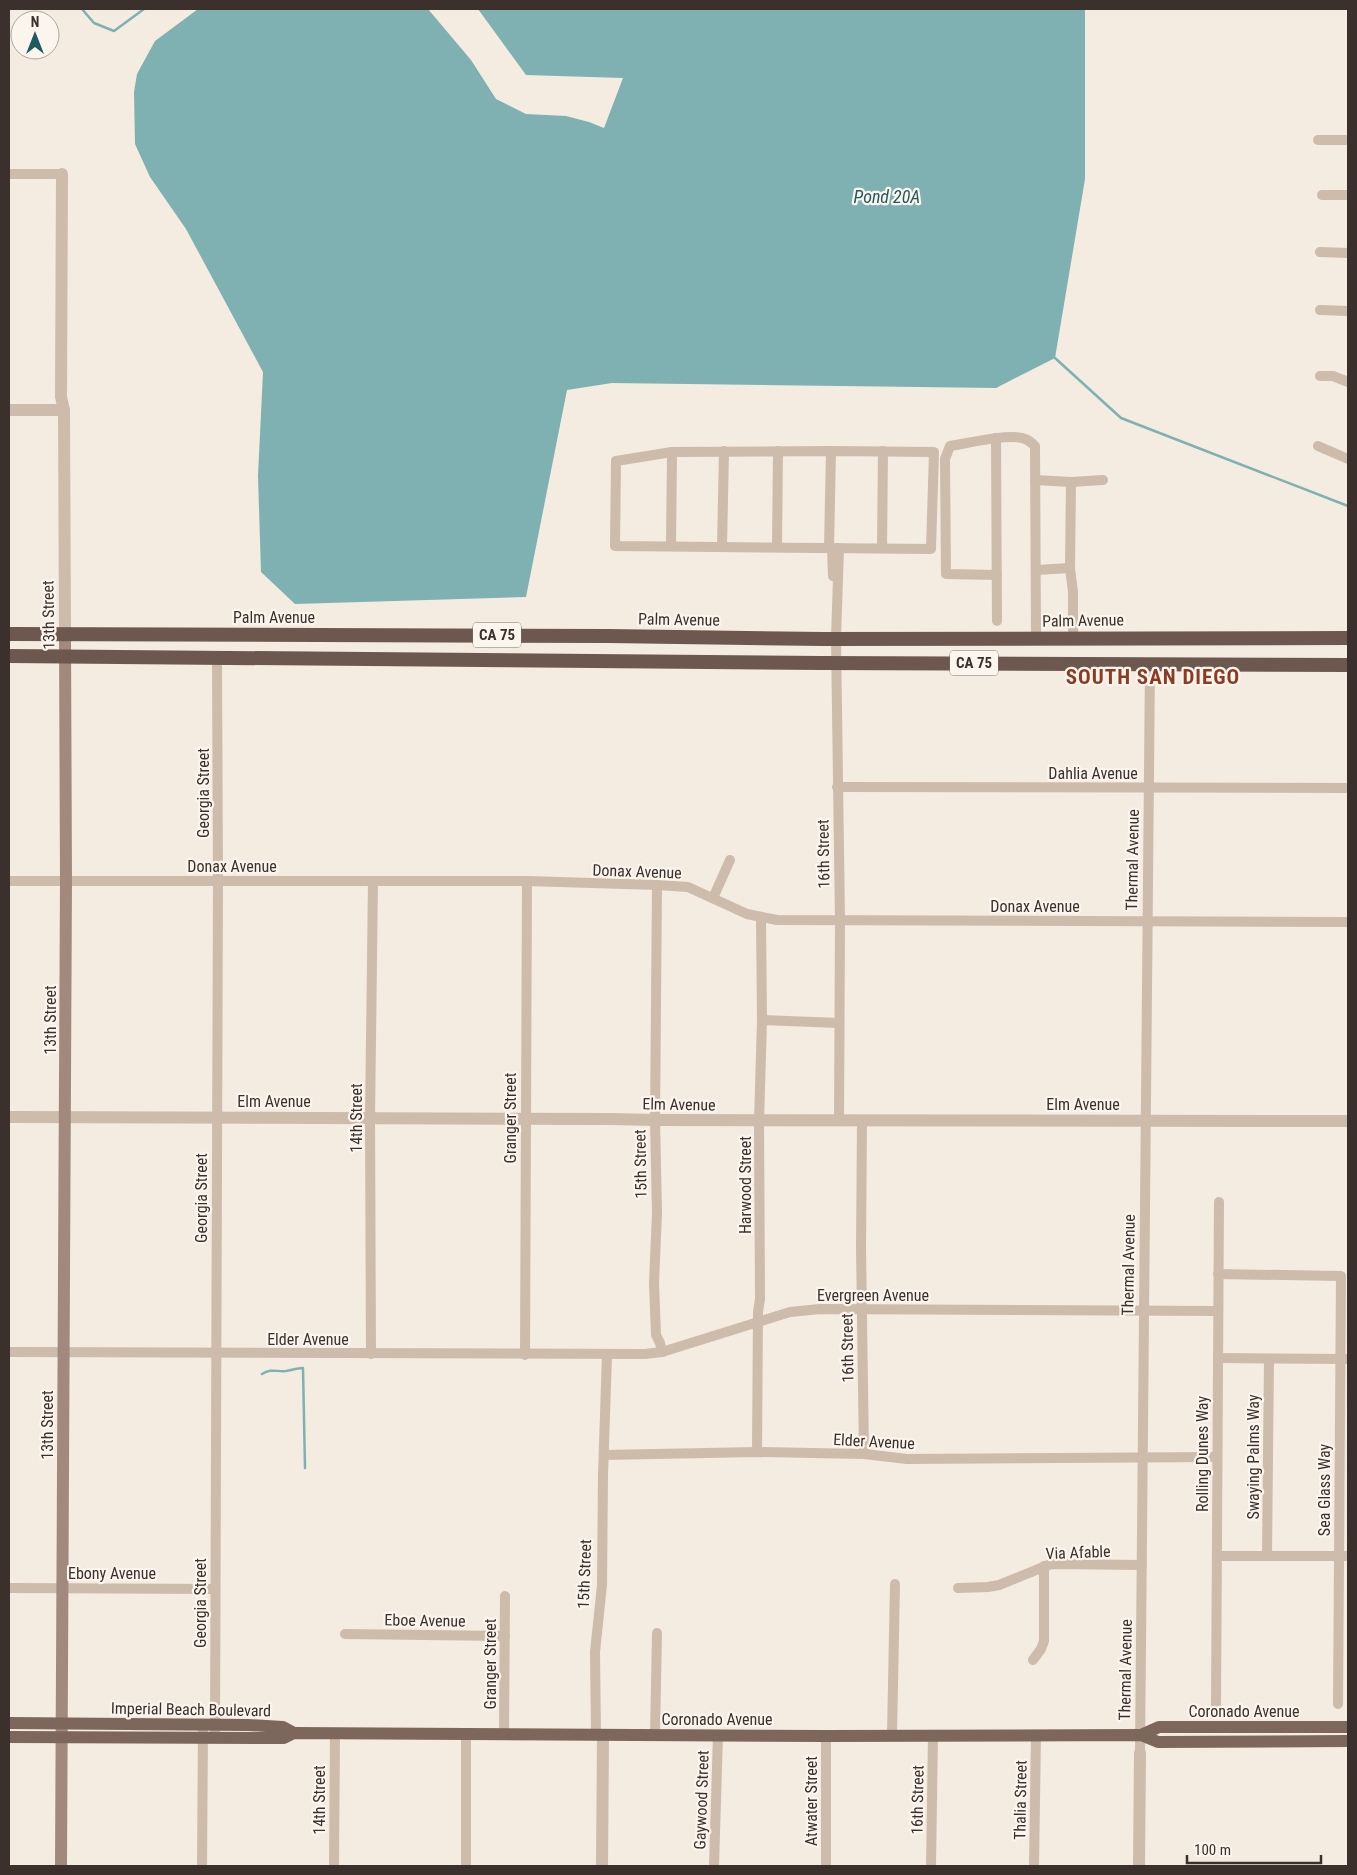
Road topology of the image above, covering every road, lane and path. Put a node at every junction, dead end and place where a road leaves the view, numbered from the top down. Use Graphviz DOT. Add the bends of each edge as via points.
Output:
graph roads {
  1 [pos="1318,140"];
  2 [pos="1348,140"];
  3 [pos="9,174"];
  4 [pos="62,174"];
  5 [pos="1322,195"];
  6 [pos="1348,195"];
  7 [pos="1320,252"];
  8 [pos="1348,253"];
  9 [pos="1320,310"];
  10 [pos="1348,311"];
  11 [pos="1320,376"];
  12 [pos="1348,382"];
  13 [pos="9,410"];
  14 [pos="64,410"];
  15 [pos="996,438"];
  16 [pos="1318,446"];
  17 [pos="724,451"];
  18 [pos="778,451"];
  19 [pos="831,451"];
  20 [pos="672,452"];
  21 [pos="883,452"];
  22 [pos="1348,459"];
  23 [pos="1035,480"];
  24 [pos="1102,480"];
  25 [pos="1072,482"];
  26 [pos="671,546"];
  27 [pos="722,547"];
  28 [pos="777,547"];
  29 [pos="834,548"];
  30 [pos="882,548"];
  31 [pos="1070,568"];
  32 [pos="1036,570"];
  33 [pos="997,576"];
  34 [pos="997,620"];
  35 [pos="9,634"];
  36 [pos="65,634"];
  37 [pos="836,638"];
  38 [pos="1036,638"];
  39 [pos="1074,638"];
  40 [pos="1348,638"];
  41 [pos="9,656"];
  42 [pos="65,657"];
  43 [pos="217,659"];
  44 [pos="836,663"];
  45 [pos="1150,663"];
  46 [pos="1348,665"];
  47 [pos="837,787"];
  48 [pos="1149,788"];
  49 [pos="1348,788"];
  50 [pos="730,860"];
  51 [pos="9,881"];
  52 [pos="66,881"];
  53 [pos="218,881"];
  54 [pos="373,881"];
  55 [pos="527,881"];
  56 [pos="657,884"];
  57 [pos="713,898"];
  58 [pos="760,918"];
  59 [pos="840,921"];
  60 [pos="1148,921"];
  61 [pos="1348,922"];
  62 [pos="762,1020"];
  63 [pos="839,1023"];
  64 [pos="9,1117"];
  65 [pos="66,1117"];
  66 [pos="217,1117"];
  67 [pos="370,1118"];
  68 [pos="525,1118"];
  69 [pos="655,1120"];
  70 [pos="759,1121"];
  71 [pos="839,1121"];
  72 [pos="862,1121"];
  73 [pos="1146,1121"];
  74 [pos="1348,1121"];
  75 [pos="1219,1202"];
  76 [pos="1218,1274"];
  77 [pos="862,1309"];
  78 [pos="1144,1310"];
  79 [pos="1218,1311"];
  80 [pos="758,1322"];
  81 [pos="9,1352"];
  82 [pos="64,1352"];
  83 [pos="662,1352"];
  84 [pos="216,1353"];
  85 [pos="371,1354"];
  86 [pos="524,1355"];
  87 [pos="608,1355"];
  88 [pos="1218,1358"];
  89 [pos="1269,1358"];
  90 [pos="1344,1359"];
  91 [pos="757,1452"];
  92 [pos="864,1454"];
  93 [pos="604,1455"];
  94 [pos="1217,1457"];
  95 [pos="1143,1458"];
  96 [pos="1217,1556"];
  97 [pos="1268,1556"];
  98 [pos="1344,1556"];
  99 [pos="1142,1565"];
  100 [pos="1044,1566"];
  101 [pos="895,1584"];
  102 [pos="9,1588"];
  103 [pos="62,1588"];
  104 [pos="215,1588"];
  105 [pos="958,1588"];
  106 [pos="505,1596"];
  107 [pos="657,1633"];
  108 [pos="345,1634"];
  109 [pos="505,1636"];
  110 [pos="1033,1660"];
  111 [pos="1338,1704"];
  112 [pos="1216,1706"];
  113 [pos="9,1723"];
  114 [pos="62,1723"];
  115 [pos="209,1724"];
  116 [pos="1348,1727"];
  117 [pos="294,1733"];
  118 [pos="335,1733"];
  119 [pos="466,1733"];
  120 [pos="504,1733"];
  121 [pos="599,1735"];
  122 [pos="655,1735"];
  123 [pos="718,1735"];
  124 [pos="892,1735"];
  125 [pos="933,1735"];
  126 [pos="1036,1735"];
  127 [pos="1141,1735"];
  128 [pos="826,1736"];
  129 [pos="9,1737"];
  130 [pos="62,1737"];
  131 [pos="209,1738"];
  132 [pos="1348,1741"];
  133 [pos="1140,1753"];
  134 [pos="61,1866"];
  135 [pos="202,1866"];
  136 [pos="334,1866"];
  137 [pos="466,1866"];
  138 [pos="602,1866"];
  139 [pos="714,1866"];
  140 [pos="826,1866"];
  141 [pos="931,1866"];
  142 [pos="1034,1866"];
  143 [pos="1139,1866"];
  1 -- 2 [label="street"];
  3 -- 4 [label="street"];
  4 -- 14 [label="street, 13th Street" via="61,397"];
  5 -- 6 [label="street"];
  7 -- 8 [label="street"];
  9 -- 10 [label="street"];
  11 -- 12 [label="street" via="1332,376"];
  13 -- 14 [label="street"];
  14 -- 36 [label="street, 13th Street"];
  15 -- 23 [label="street" via="1021,437 1035,446"];
  15 -- 33 [label="street"];
  15 -- 33 [label="street" via="950,446 945,459 946,574"];
  16 -- 22 [label="street"];
  17 -- 18 [label="street"];
  17 -- 20 [label="street"];
  17 -- 27 [label="street"];
  18 -- 19 [label="street"];
  18 -- 28 [label="street"];
  19 -- 21 [label="street"];
  19 -- 29 [label="street, 16th Street"];
  20 -- 26 [label="street"];
  20 -- 26 [label="street" via="616,461 615,546"];
  21 -- 30 [label="street"];
  21 -- 30 [label="street" via="934,452 932,549"];
  23 -- 25 [label="street"];
  23 -- 32 [label="street"];
  24 -- 25 [label="street"];
  25 -- 31 [label="street"];
  26 -- 27 [label="street"];
  27 -- 28 [label="street"];
  28 -- 29 [label="street"];
  29 -- 30 [label="street"];
  29 -- 37 [label="street, 16th Street" via="839,579"];
  31 -- 32 [label="street"];
  31 -- 39 [label="street"];
  32 -- 38 [label="street"];
  33 -- 34 [label="street"];
  35 -- 36 [label="highway, Palm Avenue / CA 75"];
  36 -- 37 [label="highway, Palm Avenue / CA 75"];
  36 -- 42 [label="main road, 13th Street"];
  37 -- 38 [label="highway, Palm Avenue / CA 75"];
  37 -- 44 [label="street, 16th Street"];
  38 -- 39 [label="highway, Palm Avenue / CA 75"];
  39 -- 40 [label="highway, Palm Avenue / CA 75"];
  41 -- 42 [label="highway, CA 75"];
  42 -- 43 [label="highway, CA 75"];
  42 -- 52 [label="main road, 13th Street"];
  43 -- 44 [label="highway, CA 75"];
  43 -- 53 [label="street, Georgia Street"];
  44 -- 45 [label="highway, CA 75"];
  44 -- 47 [label="street, 16th Street"];
  45 -- 46 [label="highway, CA 75"];
  45 -- 48 [label="street, Thermal Avenue"];
  47 -- 48 [label="street, Dahlia Avenue"];
  47 -- 59 [label="street, 16th Street"];
  48 -- 49 [label="street, Dahlia Avenue"];
  48 -- 60 [label="street, Thermal Avenue"];
  50 -- 57 [label="street"];
  51 -- 52 [label="street, Donax Avenue"];
  52 -- 53 [label="street, Donax Avenue"];
  52 -- 65 [label="main road, 13th Street"];
  53 -- 54 [label="street, Donax Avenue"];
  53 -- 66 [label="street, Georgia Street"];
  54 -- 55 [label="street, Donax Avenue"];
  54 -- 67 [label="street, 14th Street"];
  55 -- 56 [label="street, Donax Avenue"];
  55 -- 68 [label="street, Granger Street"];
  56 -- 57 [label="street, Donax Avenue" via="688,887"];
  56 -- 69 [label="street, 15th Street"];
  57 -- 58 [label="street, Donax Avenue"];
  58 -- 59 [label="street, Donax Avenue"];
  58 -- 62 [label="street, Harwood Street"];
  59 -- 60 [label="street, Donax Avenue"];
  59 -- 63 [label="street, 16th Street"];
  60 -- 61 [label="street, Donax Avenue"];
  60 -- 73 [label="street, Thermal Avenue"];
  62 -- 63 [label="street"];
  62 -- 70 [label="street, Harwood Street"];
  63 -- 71 [label="street, 16th Street"];
  64 -- 65 [label="street, Elm Avenue"];
  65 -- 66 [label="street, Elm Avenue"];
  65 -- 82 [label="main road, 13th Street"];
  66 -- 67 [label="street, Elm Avenue"];
  66 -- 84 [label="street, Georgia Street"];
  67 -- 68 [label="street, Elm Avenue"];
  67 -- 85 [label="street, 14th Street"];
  68 -- 69 [label="street, Elm Avenue"];
  68 -- 86 [label="street, Granger Street"];
  69 -- 70 [label="street, Elm Avenue"];
  69 -- 83 [label="street, 15th Street" via="657,1213 654,1283 656,1336"];
  70 -- 71 [label="street, Elm Avenue"];
  70 -- 80 [label="street, Harwood Street"];
  71 -- 72 [label="street, Elm Avenue"];
  72 -- 73 [label="street, Elm Avenue"];
  72 -- 77 [label="street, 16th Street"];
  73 -- 74 [label="street, Elm Avenue"];
  73 -- 78 [label="street, Thermal Avenue"];
  75 -- 76 [label="street, Rolling Dunes Way"];
  76 -- 79 [label="street, Rolling Dunes Way"];
  76 -- 90 [label="street, Sea Glass Way" via="1341,1276"];
  77 -- 78 [label="street, Evergreen Avenue"];
  77 -- 80 [label="street, Evergreen Avenue" via="790,1312"];
  77 -- 92 [label="street, 16th Street"];
  78 -- 79 [label="street, Evergreen Avenue"];
  78 -- 95 [label="street, Thermal Avenue"];
  79 -- 88 [label="street, Rolling Dunes Way"];
  80 -- 83 [label="street, Evergreen Avenue"];
  80 -- 91 [label="street, Harwood Street"];
  81 -- 82 [label="street, Elder Avenue"];
  82 -- 84 [label="street, Elder Avenue"];
  82 -- 103 [label="main road, 13th Street"];
  83 -- 87 [label="street, Evergreen Avenue"];
  84 -- 85 [label="street, Elder Avenue"];
  84 -- 104 [label="street, Georgia Street"];
  85 -- 86 [label="street, Elder Avenue"];
  86 -- 87 [label="street, Elder Avenue"];
  87 -- 93 [label="street, 15th Street"];
  88 -- 89 [label="street"];
  88 -- 94 [label="street, Rolling Dunes Way"];
  89 -- 90 [label="street"];
  89 -- 97 [label="street, Swaying Palms Way"];
  90 -- 98 [label="street, Sea Glass Way"];
  91 -- 92 [label="street, Elder Avenue"];
  91 -- 93 [label="street, Elder Avenue"];
  92 -- 95 [label="street, Elder Avenue" via="907,1459"];
  93 -- 121 [label="street, 15th Street" via="602,1585 595,1652"];
  94 -- 95 [label="street, Elder Avenue"];
  94 -- 96 [label="street, Rolling Dunes Way"];
  95 -- 99 [label="street, Thermal Avenue"];
  96 -- 97 [label="street"];
  96 -- 112 [label="street, Rolling Dunes Way"];
  97 -- 98 [label="street"];
  98 -- 111 [label="street, Sea Glass Way"];
  99 -- 100 [label="street, Via Afable"];
  99 -- 127 [label="street, Thermal Avenue"];
  100 -- 105 [label="street, Via Afable" via="988,1587"];
  100 -- 110 [label="street" via="1044,1641"];
  101 -- 124 [label="street"];
  102 -- 103 [label="street, Ebony Avenue"];
  103 -- 104 [label="street, Ebony Avenue"];
  103 -- 114 [label="main road, 13th Street"];
  104 -- 115 [label="street, Georgia Street"];
  106 -- 109 [label="street, Granger Street"];
  107 -- 122 [label="street"];
  108 -- 109 [label="street, Eboe Avenue"];
  109 -- 120 [label="street, Granger Street"];
  113 -- 114 [label="main road, Imperial Beach Boulevard"];
  114 -- 115 [label="main road, Imperial Beach Boulevard"];
  114 -- 130 [label="main road, 13th Street"];
  115 -- 117 [label="main road, Imperial Beach Boulevard" via="283,1727"];
  115 -- 131 [label="street, Georgia Street"];
  116 -- 127 [label="main road, Coronado Avenue" via="1159,1727"];
  117 -- 118 [label="main road, Coronado Avenue"];
  117 -- 131 [label="main road, Imperial Beach Boulevard" via="284,1738"];
  118 -- 119 [label="main road, Coronado Avenue"];
  118 -- 136 [label="street, 14th Street"];
  119 -- 120 [label="main road, Coronado Avenue"];
  119 -- 137 [label="street"];
  120 -- 121 [label="main road, Coronado Avenue"];
  121 -- 122 [label="main road, Coronado Avenue"];
  121 -- 138 [label="street, 15th Street"];
  122 -- 123 [label="main road, Coronado Avenue"];
  123 -- 128 [label="main road, Coronado Avenue"];
  123 -- 139 [label="street, Gaywood Street"];
  124 -- 125 [label="main road, Coronado Avenue"];
  124 -- 128 [label="main road, Coronado Avenue"];
  125 -- 126 [label="main road, Coronado Avenue"];
  125 -- 141 [label="street, 16th Street"];
  126 -- 127 [label="main road, Coronado Avenue"];
  126 -- 142 [label="street, Thalia Street"];
  127 -- 132 [label="main road, Coronado Avenue" via="1158,1742"];
  127 -- 133 [label="street, Thermal Avenue"];
  128 -- 140 [label="street, Atwater Street"];
  129 -- 130 [label="main road, Imperial Beach Boulevard"];
  130 -- 131 [label="main road, Imperial Beach Boulevard"];
  130 -- 134 [label="main road, 13th Street"];
  131 -- 135 [label="street, Georgia Street"];
  133 -- 143 [label="street, Thermal Avenue"];
}
